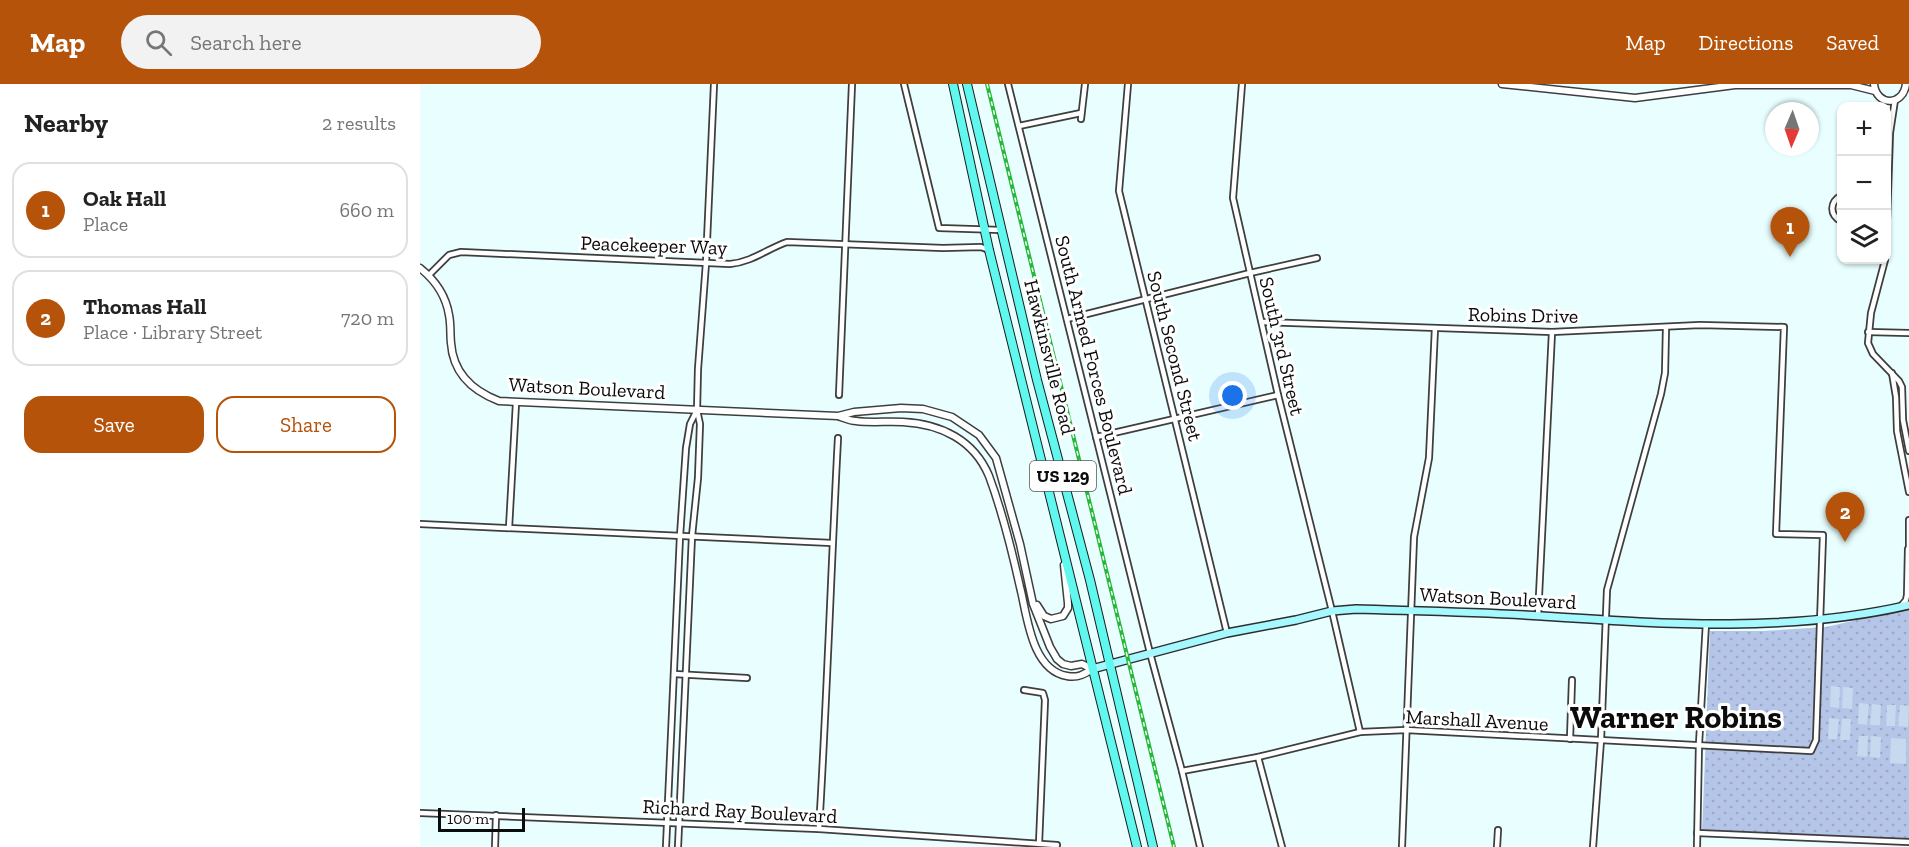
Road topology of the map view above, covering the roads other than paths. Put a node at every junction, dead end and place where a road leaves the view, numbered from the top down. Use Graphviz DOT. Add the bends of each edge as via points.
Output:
graph roads {
  1 [pos="714,84"];
  2 [pos="852,84"];
  3 [pos="904,84"];
  4 [pos="953,84"];
  5 [pos="967,84"];
  6 [pos="1008,84"];
  7 [pos="1085,84"];
  8 [pos="1128,84"];
  9 [pos="1242,84"];
  10 [pos="1502,84"];
  11 [pos="1735,84"];
  12 [pos="1852,84"];
  13 [pos="1906,84"];
  14 [pos="1874,87"];
  15 [pos="1895,100"];
  16 [pos="1884,102"];
  17 [pos="1888,102"];
  18 [pos="1081,112"];
  19 [pos="1081,119"];
  20 [pos="1019,126"];
  21 [pos="1891,126"];
  22 [pos="1837,198"];
  23 [pos="1837,219"];
  24 [pos="984,230"];
  25 [pos="1001,230"];
  26 [pos="845,244"];
  27 [pos="989,250"];
  28 [pos="1317,258"];
  29 [pos="706,263"];
  30 [pos="1884,264"];
  31 [pos="420,268"];
  32 [pos="1250,273"];
  33 [pos="429,275"];
  34 [pos="1146,299"];
  35 [pos="1067,319"];
  36 [pos="1262,322"];
  37 [pos="1435,328"];
  38 [pos="1666,328"];
  39 [pos="1552,332"];
  40 [pos="1868,332"];
  41 [pos="1909,333"];
  42 [pos="1892,373"];
  43 [pos="839,395"];
  44 [pos="1278,395"];
  45 [pos="516,403"];
  46 [pos="697,410"];
  47 [pos="838,416"];
  48 [pos="1176,419"];
  49 [pos="1096,437"];
  50 [pos="838,438"];
  51 [pos="1909,451"];
  52 [pos="1909,492"];
  53 [pos="1909,520"];
  54 [pos="420,524"];
  55 [pos="509,528"];
  56 [pos="680,536"];
  57 [pos="692,536"];
  58 [pos="832,543"];
  59 [pos="1062,547"];
  60 [pos="1909,550"];
  61 [pos="679,569"];
  62 [pos="690,569"];
  63 [pos="1029,585"];
  64 [pos="1909,605"];
  65 [pos="1900,607"];
  66 [pos="1332,611"];
  67 [pos="1412,611"];
  68 [pos="1538,616"];
  69 [pos="1607,620"];
  70 [pos="1821,620"];
  71 [pos="1706,623"];
  72 [pos="1227,633"];
  73 [pos="1150,653"];
  74 [pos="1109,664"];
  75 [pos="1092,669"];
  76 [pos="674,674"];
  77 [pos="686,675"];
  78 [pos="747,678"];
  79 [pos="1572,680"];
  80 [pos="1024,690"];
  81 [pos="1406,730"];
  82 [pos="1360,732"];
  83 [pos="1570,739"];
  84 [pos="1601,740"];
  85 [pos="671,743"];
  86 [pos="683,744"];
  87 [pos="1699,744"];
  88 [pos="1258,757"];
  89 [pos="1182,771"];
  90 [pos="420,813"];
  91 [pos="496,815"];
  92 [pos="667,823"];
  93 [pos="680,824"];
  94 [pos="819,829"];
  95 [pos="1498,830"];
  96 [pos="1698,833"];
  97 [pos="1909,842"];
  98 [pos="1057,845"];
  99 [pos="1039,846"];
  100 [pos="495,847"];
  101 [pos="666,847"];
  102 [pos="678,847"];
  103 [pos="1137,847"];
  104 [pos="1153,847"];
  105 [pos="1200,847"];
  106 [pos="1282,847"];
  107 [pos="1402,847"];
  108 [pos="1497,847"];
  109 [pos="1593,847"];
  110 [pos="1697,847"];
  1 -- 29 [label="street"];
  2 -- 26 [label="street"];
  3 -- 24 [label="street" via="939,228"];
  4 -- 24 [label="main road, Hawkinsville Road / US 129"];
  5 -- 25 [label="main road, Hawkinsville Road / US 129"];
  6 -- 20 [label="street, South Armed Forces Boulevard"];
  7 -- 18 [label="street"];
  8 -- 34 [label="street, South Second Street" via="1119,191"];
  9 -- 32 [label="street, South 3rd Street" via="1233,198"];
  10 -- 11 [label="street" via="1635,98"];
  11 -- 12 [label="street"];
  12 -- 14 [label="street"];
  13 -- 15 [label="street" via="1903,94"];
  14 -- 16 [label="street"];
  15 -- 17 [label="street"];
  15 -- 21 [label="street"];
  18 -- 19 [label="street"];
  18 -- 20 [label="street"];
  20 -- 35 [label="street, South Armed Forces Boulevard"];
  22 -- 23 [label="street" via="1832,205"];
  24 -- 25 [label="street"];
  24 -- 27 [label="main road, Hawkinsville Road / US 129"];
  25 -- 74 [label="main road, Hawkinsville Road / US 129"];
  26 -- 27 [label="street, Peacekeeper Way"];
  26 -- 29 [label="street, Peacekeeper Way" via="787,242 742,263"];
  26 -- 43 [label="street"];
  27 -- 59 [label="main road, Hawkinsville Road / US 129"];
  28 -- 32 [label="street"];
  29 -- 33 [label="street, Peacekeeper Way" via="461,252 449,255"];
  29 -- 46 [label="street"];
  30 -- 40 [label="street"];
  31 -- 33 [label="street, Watson Boulevard"];
  32 -- 34 [label="street"];
  32 -- 36 [label="street, South 3rd Street"];
  33 -- 45 [label="street, Watson Boulevard" via="445,300 453,358 459,371 486,396"];
  34 -- 35 [label="street"];
  34 -- 48 [label="street, South Second Street"];
  35 -- 49 [label="street, South Armed Forces Boulevard"];
  36 -- 37 [label="street, Robins Drive"];
  36 -- 44 [label="street, South 3rd Street"];
  37 -- 39 [label="street, Robins Drive"];
  37 -- 67 [label="street" via="1429,458 1414,537"];
  38 -- 39 [label="street, Robins Drive"];
  38 -- 69 [label="street" via="1661,394 1609,579"];
  38 -- 70 [label="street, Robins Drive" via="1784,327 1776,534 1823,536"];
  39 -- 68 [label="street"];
  40 -- 41 [label="street"];
  40 -- 42 [label="street" via="1873,354"];
  42 -- 51 [label="street" via="1902,387"];
  42 -- 52 [label="street" via="1897,431"];
  44 -- 48 [label="street"];
  44 -- 66 [label="street, South 3rd Street"];
  45 -- 46 [label="street, Watson Boulevard"];
  45 -- 55 [label="street"];
  46 -- 47 [label="street, Watson Boulevard"];
  46 -- 56 [label="street" via="687,440"];
  46 -- 57 [label="street" via="698,478"];
  47 -- 63 [label="street, Watson Boulevard" via="923,409 952,417 979,435 996,458"];
  47 -- 75 [label="street, Watson Boulevard" via="855,422 921,424 948,432 974,450 984,462 995,492 1029,629 1043,659 1064,676 1084,675"];
  48 -- 49 [label="street"];
  48 -- 72 [label="street, South Second Street"];
  49 -- 73 [label="street, South Armed Forces Boulevard"];
  50 -- 58 [label="street"];
  53 -- 60 [label="street"];
  54 -- 55 [label="street"];
  55 -- 56 [label="street"];
  56 -- 57 [label="street"];
  56 -- 61 [label="street"];
  57 -- 58 [label="street"];
  57 -- 62 [label="street"];
  58 -- 94 [label="street"];
  59 -- 63 [label="street" via="1068,603 1063,616 1044,616"];
  59 -- 75 [label="main road, Hawkinsville Road / US 129"];
  60 -- 65 [label="street" via="1907,595"];
  61 -- 62 [label="street"];
  61 -- 76 [label="street"];
  62 -- 77 [label="street"];
  63 -- 75 [label="street, Watson Boulevard" via="1040,625 1057,659 1063,664 1082,664"];
  64 -- 65 [label="main road, Watson Boulevard"];
  65 -- 70 [label="main road, Watson Boulevard"];
  66 -- 67 [label="main road, Watson Boulevard"];
  66 -- 72 [label="main road, Watson Boulevard"];
  66 -- 82 [label="street, South 3rd Street"];
  67 -- 68 [label="main road, Watson Boulevard"];
  67 -- 81 [label="street"];
  68 -- 69 [label="main road, Watson Boulevard"];
  69 -- 71 [label="main road, Watson Boulevard"];
  69 -- 84 [label="street"];
  70 -- 71 [label="main road, Watson Boulevard"];
  70 -- 87 [label="street, Marshall Avenue" via="1816,740 1811,751"];
  71 -- 87 [label="street"];
  72 -- 73 [label="main road, Watson Boulevard"];
  73 -- 74 [label="main road, Watson Boulevard"];
  73 -- 89 [label="street, South Armed Forces Boulevard"];
  74 -- 75 [label="main road, Watson Boulevard"];
  74 -- 104 [label="main road, Hawkinsville Road / US 129"];
  75 -- 103 [label="main road, Hawkinsville Road / US 129"];
  76 -- 77 [label="street"];
  76 -- 85 [label="street"];
  77 -- 78 [label="street"];
  77 -- 86 [label="street"];
  79 -- 83 [label="street"];
  80 -- 99 [label="street" via="1043,693 1045,700"];
  81 -- 82 [label="street, Marshall Avenue"];
  81 -- 83 [label="street, Marshall Avenue"];
  81 -- 107 [label="street"];
  82 -- 88 [label="street, Marshall Avenue"];
  83 -- 84 [label="street, Marshall Avenue"];
  84 -- 87 [label="street, Marshall Avenue"];
  84 -- 109 [label="street"];
  85 -- 86 [label="street"];
  85 -- 92 [label="street"];
  86 -- 93 [label="street"];
  87 -- 96 [label="street"];
  88 -- 89 [label="street, Marshall Avenue"];
  88 -- 106 [label="street"];
  89 -- 105 [label="street, South Armed Forces Boulevard"];
  90 -- 91 [label="street, Richard Ray Boulevard"];
  91 -- 92 [label="street, Richard Ray Boulevard"];
  91 -- 100 [label="street"];
  92 -- 93 [label="street, Richard Ray Boulevard"];
  92 -- 101 [label="street"];
  93 -- 94 [label="street, Richard Ray Boulevard"];
  93 -- 102 [label="street"];
  94 -- 99 [label="street, Richard Ray Boulevard"];
  95 -- 108 [label="street"];
  96 -- 97 [label="street"];
  96 -- 110 [label="street"];
  98 -- 99 [label="street, Richard Ray Boulevard"];
}
